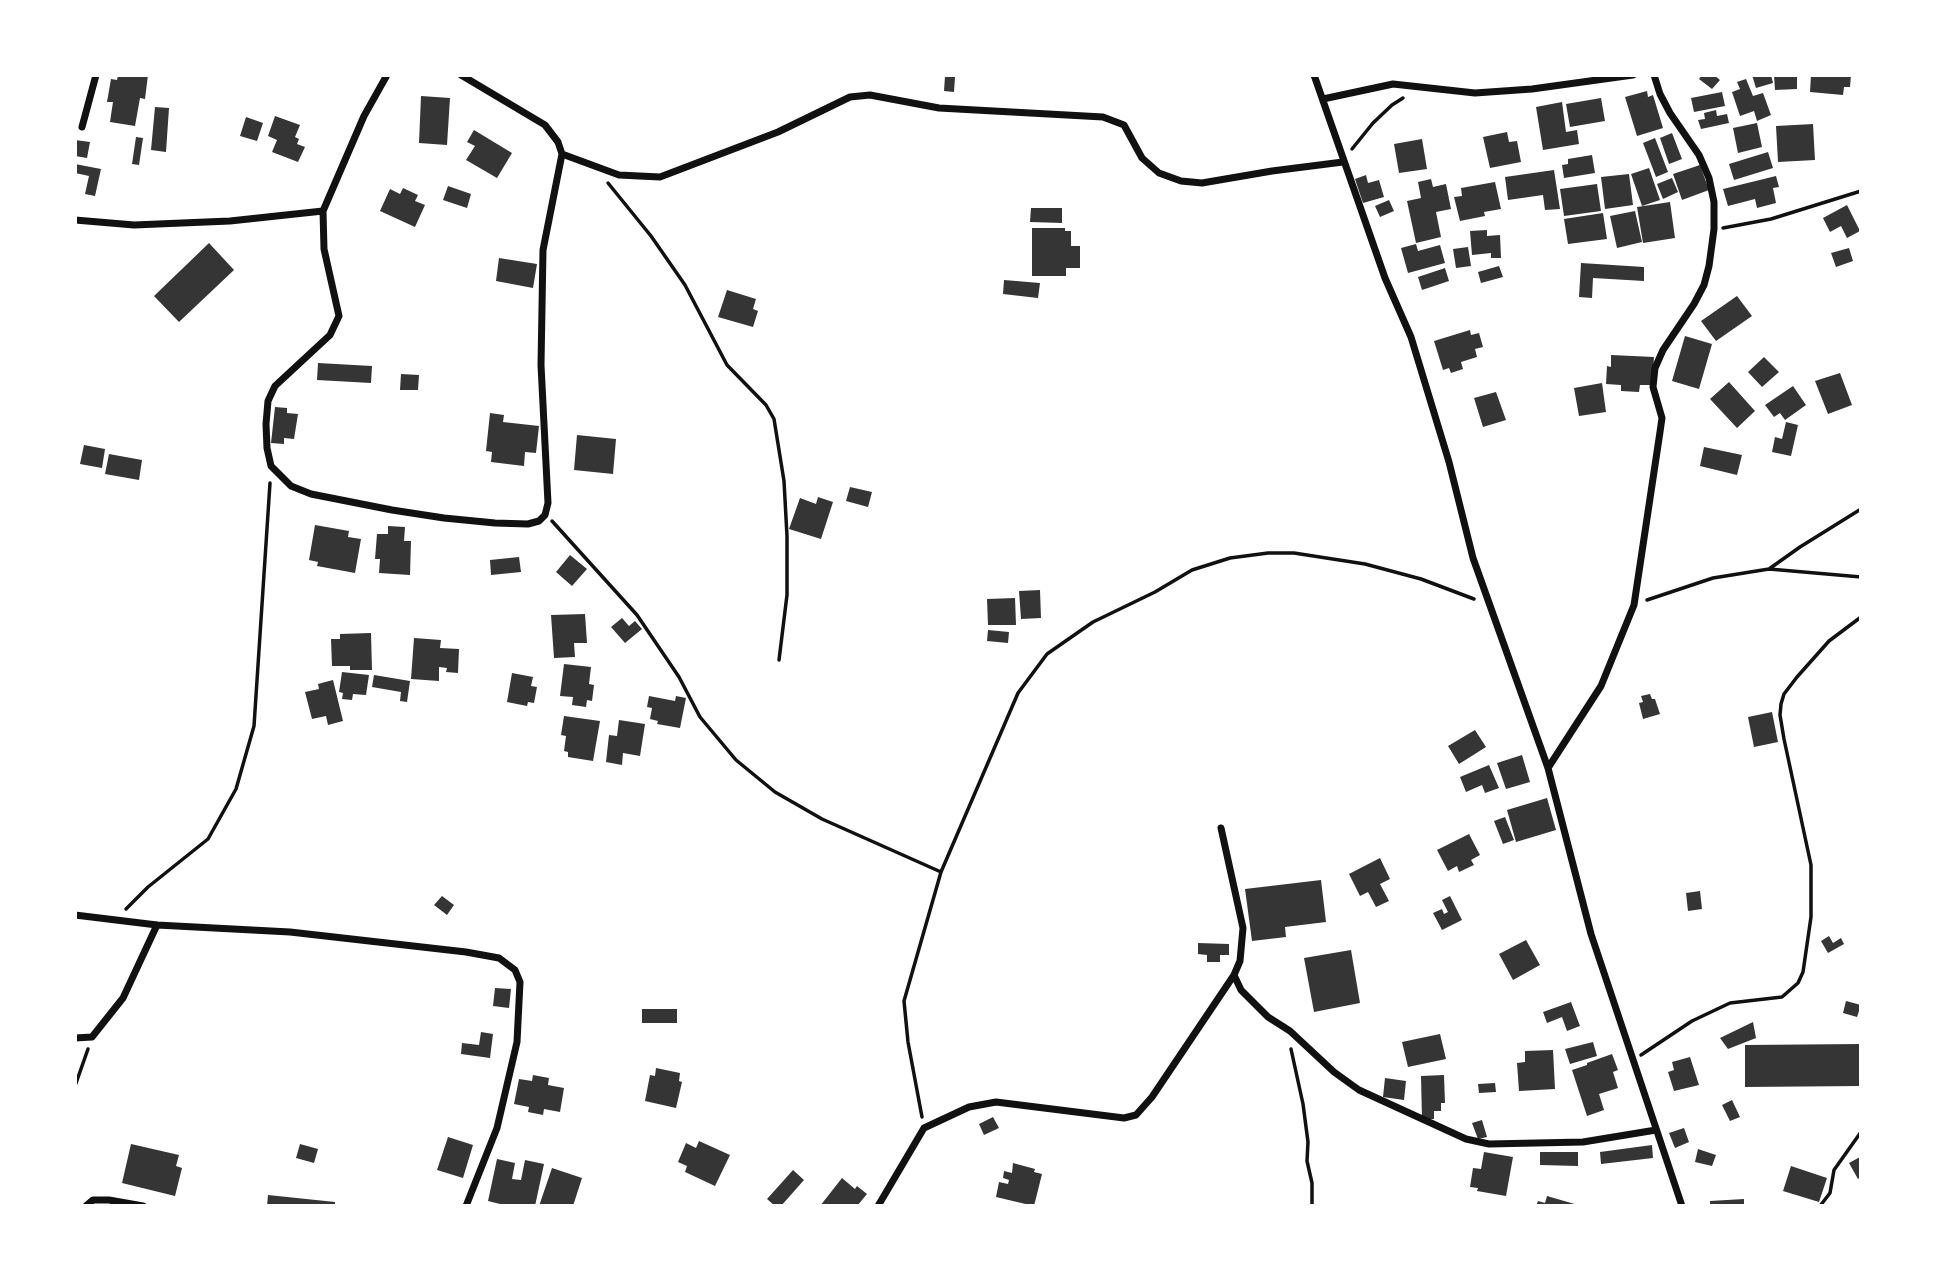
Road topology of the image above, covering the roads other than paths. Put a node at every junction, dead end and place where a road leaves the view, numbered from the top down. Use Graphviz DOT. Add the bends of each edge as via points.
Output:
graph roads {
  1 [pos="96,75"];
  2 [pos="387,75"];
  3 [pos="461,75"];
  4 [pos="1314,75"];
  5 [pos="1633,75"];
  6 [pos="1654,75"];
  7 [pos="1323,99"];
  8 [pos="82,127"];
  9 [pos="562,154"];
  10 [pos="1343,162"];
  11 [pos="323,211"];
  12 [pos="75,220"];
  13 [pos="1548,768"];
  14 [pos="1221,828"];
  15 [pos="75,915"];
  16 [pos="157,925"];
  17 [pos="1234,975"];
  18 [pos="75,1038"];
  19 [pos="1656,1130"];
  20 [pos="86,1206"];
  21 [pos="143,1206"];
  22 [pos="466,1206"];
  23 [pos="878,1206"];
  24 [pos="1682,1206"];
  1 -- 8 [label="street"];
  2 -- 11 [label="street"];
  3 -- 9 [label="street" via="545,125"];
  4 -- 7 [label="street"];
  5 -- 7 [label="street" via="1475,93 1393,84"];
  6 -- 13 [label="street" via="1665,104 1709,178 1714,229 1704,285 1655,368 1653,387 1662,418 1634,605 1601,686"];
  7 -- 10 [label="street"];
  9 -- 10 [label="street" via="619,175 660,177 778,132 850,97 870,95 939,108 1103,117 1124,125 1142,158 1159,173 1181,181 1202,183"];
  9 -- 11 [label="street" via="543,250 541,365 548,503 539,521 495,523 311,494 291,486 271,466 268,401 275,386 330,335 339,316 324,249"];
  10 -- 13 [label="street" via="1411,337 1473,558"];
  11 -- 12 [label="street" via="217,222 134,225"];
  13 -- 19 [label="street" via="1591,934"];
  14 -- 17 [label="street" via="1243,928"];
  15 -- 16 [label="street"];
  16 -- 18 [label="street" via="123,999 92,1037"];
  16 -- 22 [label="street" via="290,932 466,952 499,957 515,970 520,1003 512,1067 497,1128"];
  17 -- 19 [label="street" via="1252,1003 1359,1090 1466,1139 1489,1144 1545,1144"];
  17 -- 23 [label="street" via="1136,1115 1124,1118 996,1102 968,1107 924,1128"];
  19 -- 24 [label="street"];
  20 -- 21 [label="street" via="93,1200"];
}
